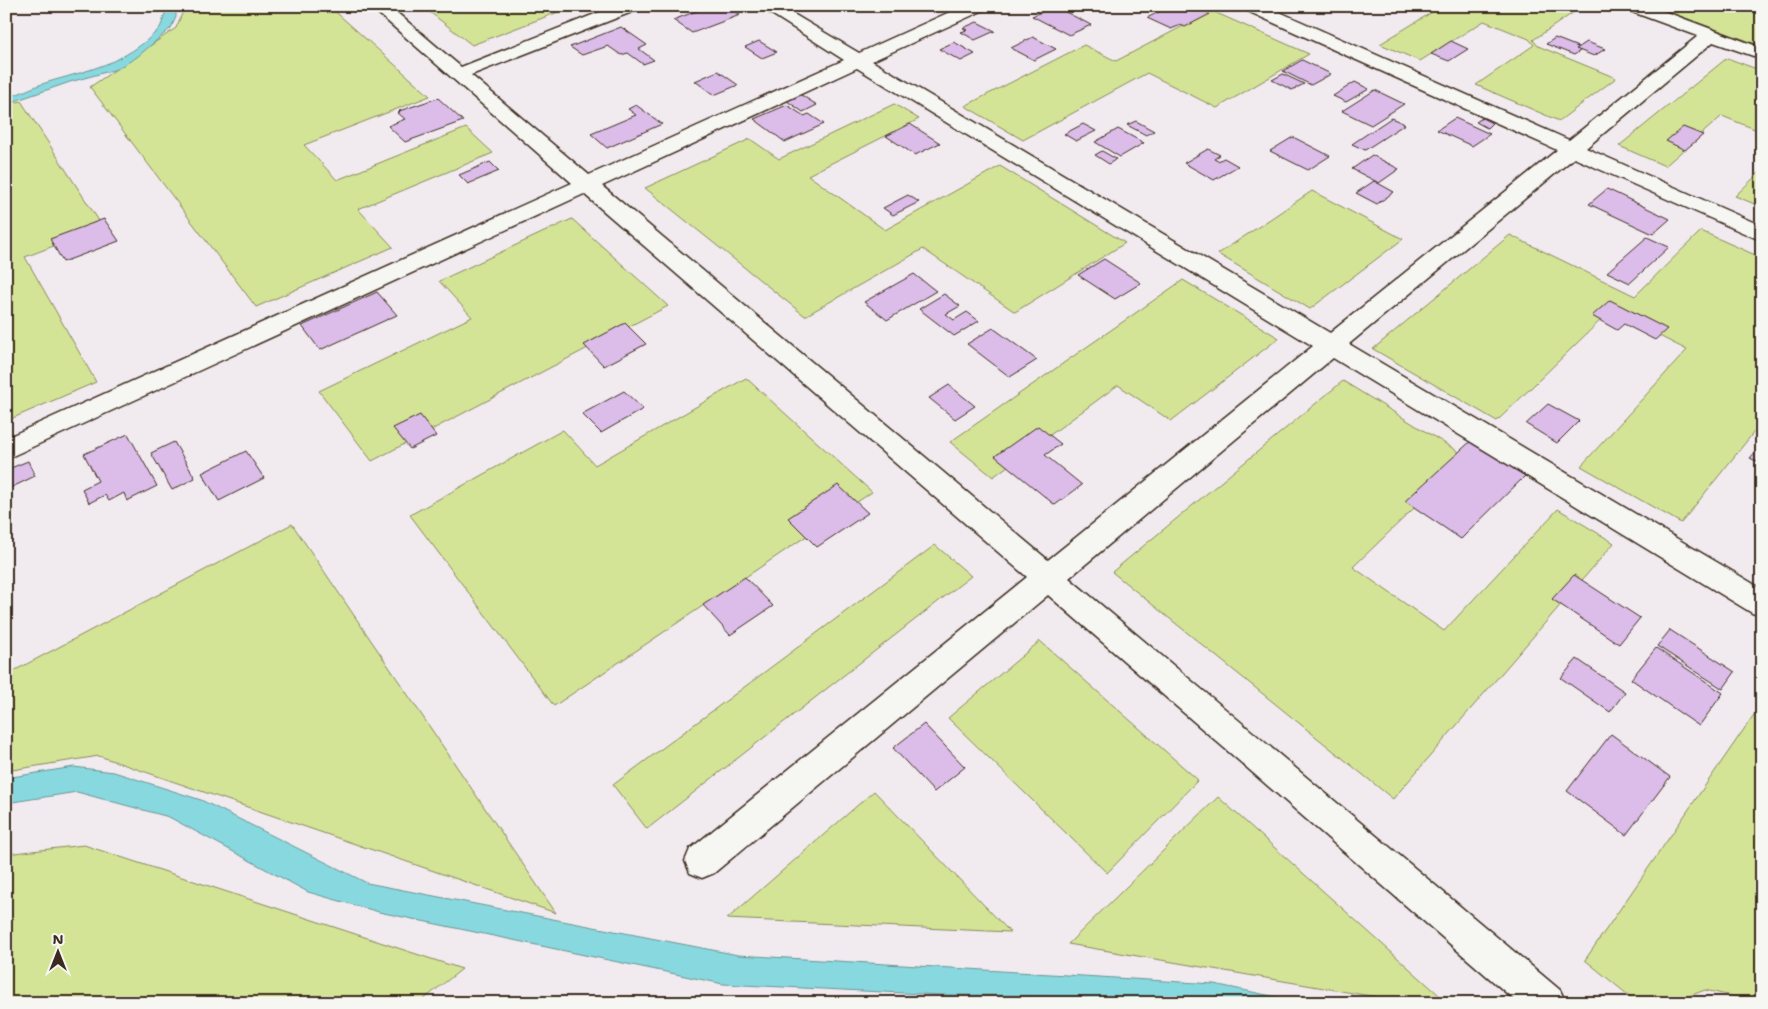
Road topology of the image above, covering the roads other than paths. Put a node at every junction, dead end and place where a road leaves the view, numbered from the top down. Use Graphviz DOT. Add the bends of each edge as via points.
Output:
graph roads {
  1 [pos="378,6"];
  2 [pos="631,6"];
  3 [pos="767,6"];
  4 [pos="978,6"];
  5 [pos="1251,6"];
  6 [pos="1633,6"];
  7 [pos="1710,35"];
  8 [pos="1762,54"];
  9 [pos="858,61"];
  10 [pos="458,74"];
  11 [pos="1571,149"];
  12 [pos="587,184"];
  13 [pos="1762,234"];
  14 [pos="1332,346"];
  15 [pos="6,449"];
  16 [pos="1048,577"];
  17 [pos="1762,604"];
  18 [pos="702,861"];
  19 [pos="1547,1003"];
  1 -- 10 [label="street"];
  2 -- 10 [label="street"];
  3 -- 9 [label="street"];
  4 -- 9 [label="street"];
  5 -- 11 [label="street"];
  6 -- 7 [label="street"];
  7 -- 8 [label="street"];
  7 -- 11 [label="street"];
  9 -- 12 [label="street"];
  9 -- 14 [label="street"];
  10 -- 12 [label="street"];
  11 -- 13 [label="street"];
  11 -- 14 [label="street"];
  12 -- 15 [label="street"];
  12 -- 16 [label="street"];
  14 -- 16 [label="street"];
  14 -- 17 [label="street"];
  16 -- 18 [label="street"];
  16 -- 19 [label="street"];
}
